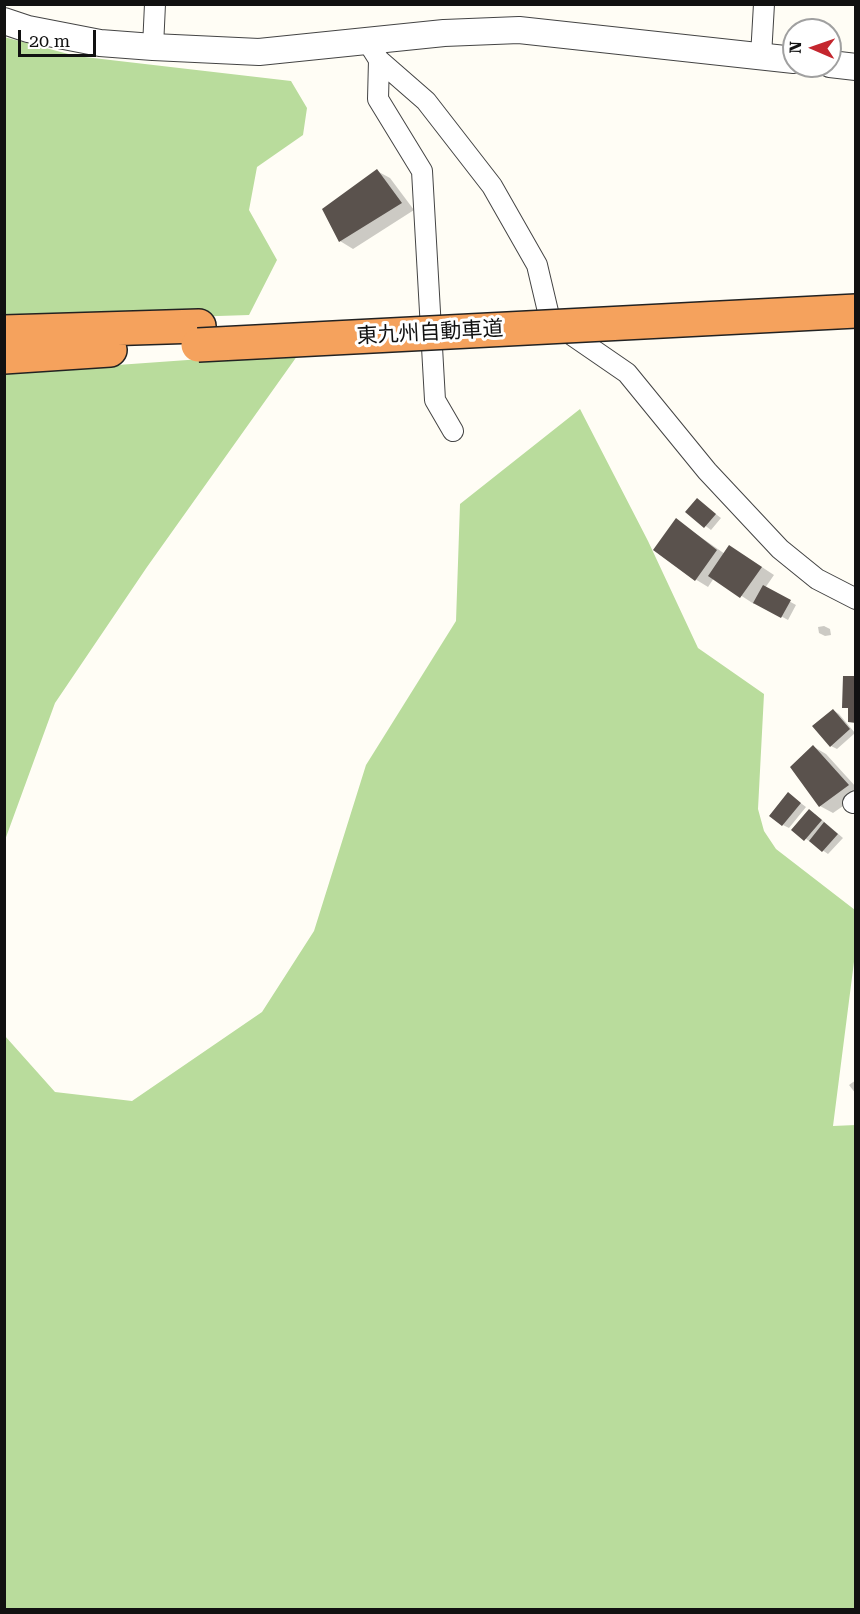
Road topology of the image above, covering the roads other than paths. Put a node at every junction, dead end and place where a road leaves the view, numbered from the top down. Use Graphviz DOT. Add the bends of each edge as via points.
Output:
graph roads {
  1 [pos="155,4"];
  2 [pos="764,4"];
  3 [pos="4,21"];
  4 [pos="153,37"];
  5 [pos="373,50"];
  6 [pos="761,56"];
  7 [pos="782,59"];
  8 [pos="855,291"];
  9 [pos="855,311"];
  10 [pos="4,332"];
  11 [pos="199,335"];
  12 [pos="4,357"];
  13 [pos="453,431"];
  14 [pos="855,599"];
  1 -- 4 [label="street"];
  2 -- 6 [label="street"];
  3 -- 4 [label="street" via="100,43"];
  4 -- 5 [label="street" via="259,52"];
  5 -- 6 [label="street" via="444,33 519,30"];
  5 -- 13 [label="street" via="378,99 422,171 435,400"];
  5 -- 14 [label="street" via="426,101 492,186 537,265 550,320 627,373 707,471 780,549 817,579"];
  6 -- 7 [label="street"];
  8 -- 11 [label="highway, 東九州自動車道"];
  9 -- 11 [label="highway, 東九州自動車道, bridge"];
  10 -- 11 [label="highway, 東九州自動車道"];
  11 -- 12 [label="highway, 東九州自動車道"];
}
